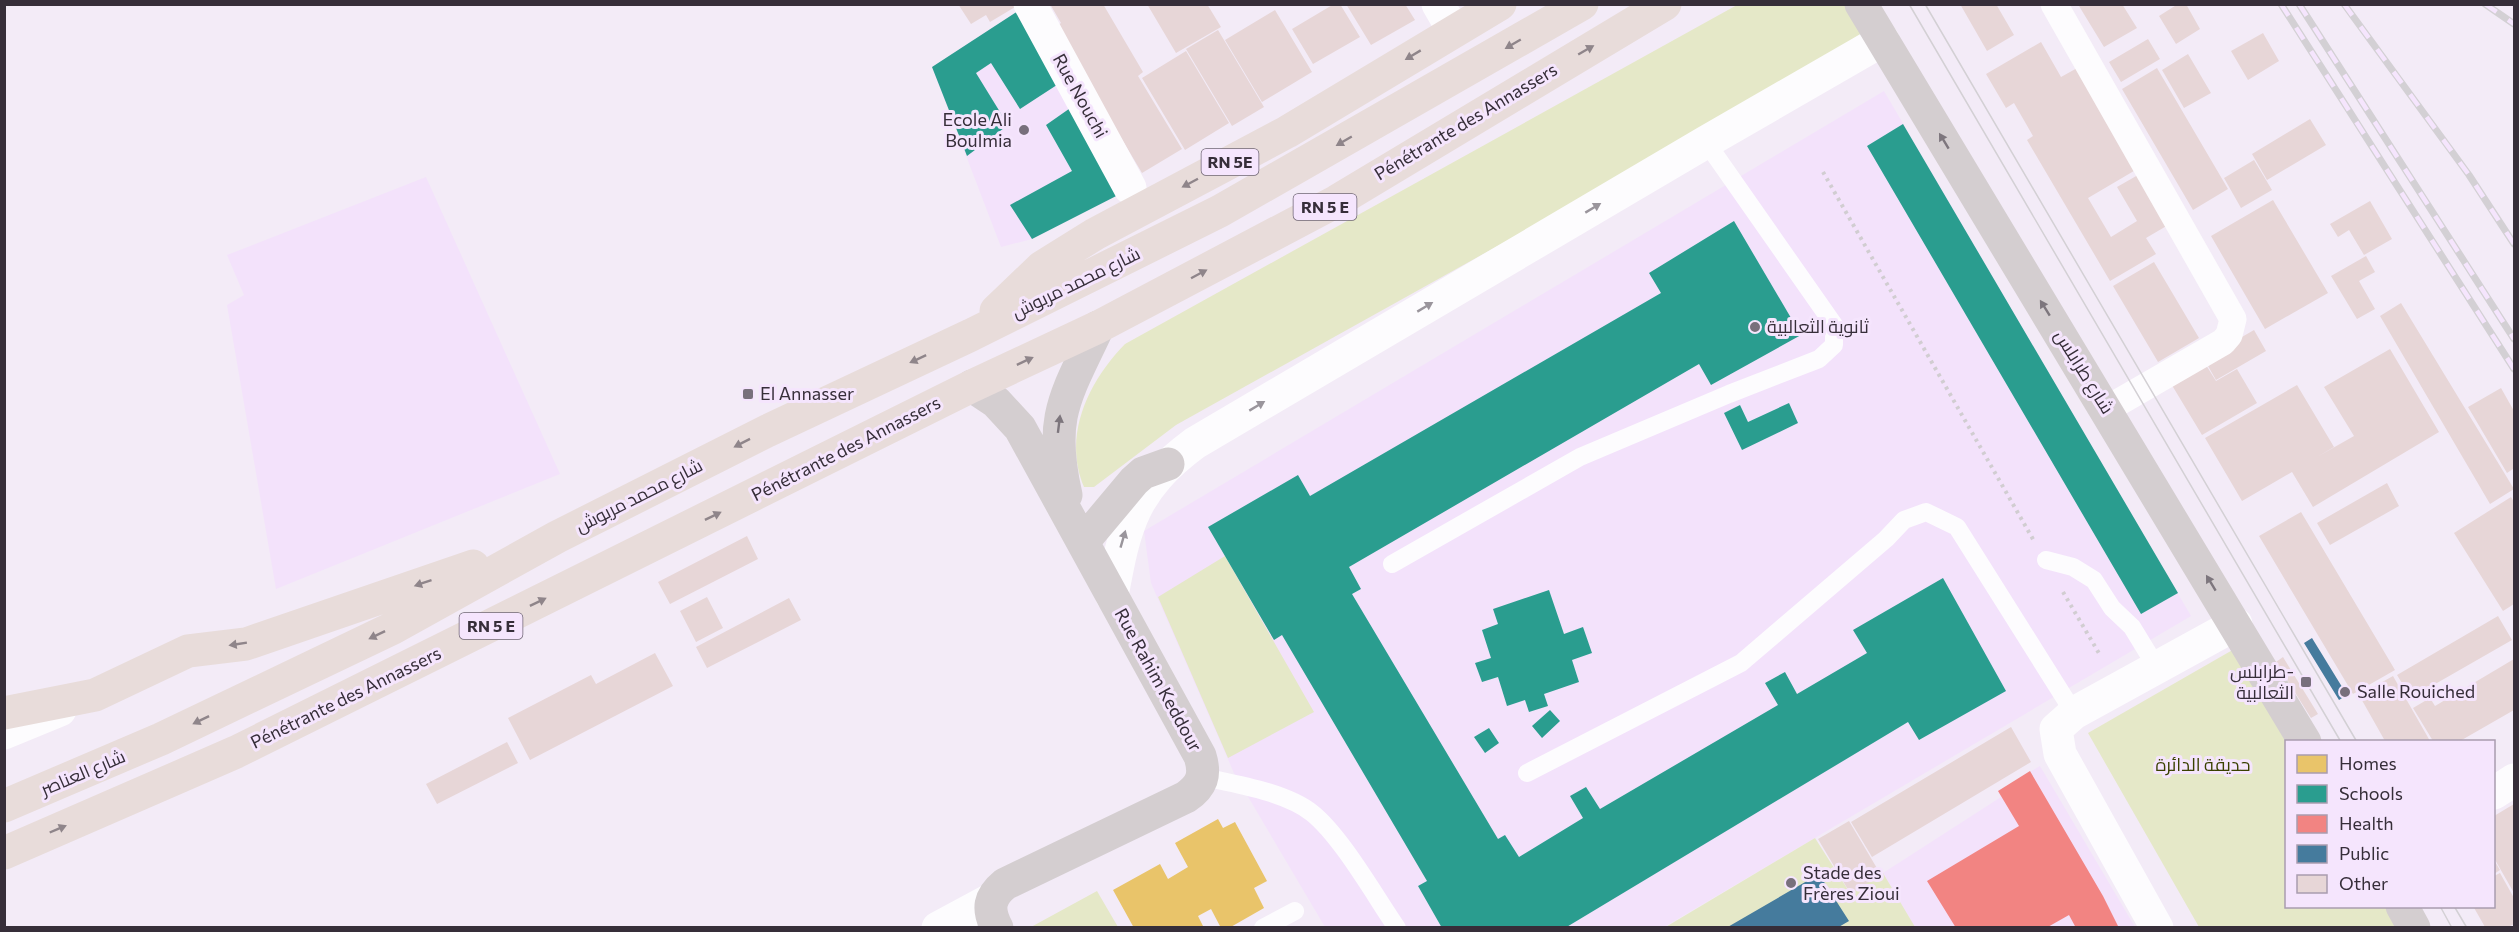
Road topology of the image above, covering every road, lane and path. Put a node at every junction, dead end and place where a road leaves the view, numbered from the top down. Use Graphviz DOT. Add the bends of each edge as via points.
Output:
graph roads {
  1 [pos="1030,4"];
  2 [pos="1500,4"];
  3 [pos="1582,4"];
  4 [pos="1665,4"];
  5 [pos="1861,4"];
  6 [pos="2054,4"];
  7 [pos="1445,17"];
  8 [pos="1883,40"];
  9 [pos="1706,141"];
  10 [pos="1823,172"];
  11 [pos="1130,188"];
  12 [pos="1098,327"];
  13 [pos="971,334"];
  14 [pos="972,386"];
  15 [pos="2107,409"];
  16 [pos="1168,464"];
  17 [pos="1077,532"];
  18 [pos="557,537"];
  19 [pos="2046,560"];
  20 [pos="1392,564"];
  21 [pos="1112,596"];
  22 [pos="2236,624"];
  23 [pos="2100,655"];
  24 [pos="2157,668"];
  25 [pos="95,695"];
  26 [pos="4,712"];
  27 [pos="2074,713"];
  28 [pos="4,733"];
  29 [pos="2304,740"];
  30 [pos="1527,772"];
  31 [pos="1203,777"];
  32 [pos="2514,780"];
  33 [pos="2495,792"];
  34 [pos="4,806"];
  35 [pos="4,853"];
  36 [pos="2403,908"];
  37 [pos="1295,911"];
  38 [pos="994,914"];
  39 [pos="938,927"];
  40 [pos="1263,927"];
  41 [pos="1398,927"];
  42 [pos="2157,927"];
  43 [pos="2414,927"];
  1 -- 11 [label="street, Rue Nouchi"];
  2 -- 7 [label="highway, RN 5E"];
  3 -- 13 [label="highway, شارع محمد مربوش / RN 5 E, one-way" via="1220,211"];
  12 -- 4 [label="highway, Pénétrante des Annassers / RN 5 E, one-way" via="1337,201"];
  5 -- 8 [label="main road, شارع طرابلس"];
  6 -- 15 [label="street" via="2233,319 2223,342"];
  7 -- 13 [label="highway, RN 5E, one-way" via="1287,132 1149,204 1042,267"];
  8 -- 9 [label="street"];
  15 -- 8 [label="main road, شارع طرابلس, one-way"];
  16 -- 9 [label="street, one-way" via="1212,433"];
  9 -- 20 [label="lane" via="1834,325 1834,345 1819,359 1580,457"];
  10 -- 19 [label="path"];
  14 -- 12 [label="highway, Pénétrante des Annassers / RN 5 E, one-way"];
  17 -- 12 [label="main road, one-way" via="1061,473 1058,429 1069,388"];
  13 -- 18 [label="highway, شارع محمد مربوش / RN 5 E, one-way"];
  14 -- 17 [label="main road, Rue Rahim Keddour" via="996,402 1020,428"];
  35 -- 14 [label="highway, Pénétrante des Annassers / RN 5 E, one-way" via="236,752"];
  22 -- 15 [label="main road, شارع طرابلس, one-way"];
  16 -- 17 [label="main road" via="1143,473"];
  21 -- 16 [label="street, one-way" via="1130,518 1147,488"];
  17 -- 21 [label="main road, Rue Rahim Keddour"];
  18 -- 25 [label="highway, one-way" via="246,644 188,651"];
  18 -- 34 [label="highway, شارع العناصر / RN 5 E, one-way" via="393,628 162,739"];
  19 -- 23 [label="path"];
  19 -- 24 [label="lane" via="2073,567 2094,580 2112,608 2132,627"];
  21 -- 31 [label="main road, Rue Rahim Keddour" via="1200,756"];
  22 -- 24 [label="street"];
  22 -- 29 [label="main road, شارع طرابلس"];
  24 -- 27 [label="street"];
  25 -- 26 [label="highway"];
  25 -- 28 [label="street"];
  27 -- 30 [label="lane" via="1957,527 1926,512 1904,519 1742,663"];
  27 -- 42 [label="street" via="2056,729 2060,753"];
  31 -- 38 [label="main road, Rue Rahim Keddour" via="1186,797 1005,884"];
  31 -- 41 [label="lane" via="1271,793 1312,812"];
  32 -- 33 [label="street"];
  36 -- 43 [label="main road"];
  37 -- 40 [label="lane"];
  38 -- 39 [label="street"];
}
